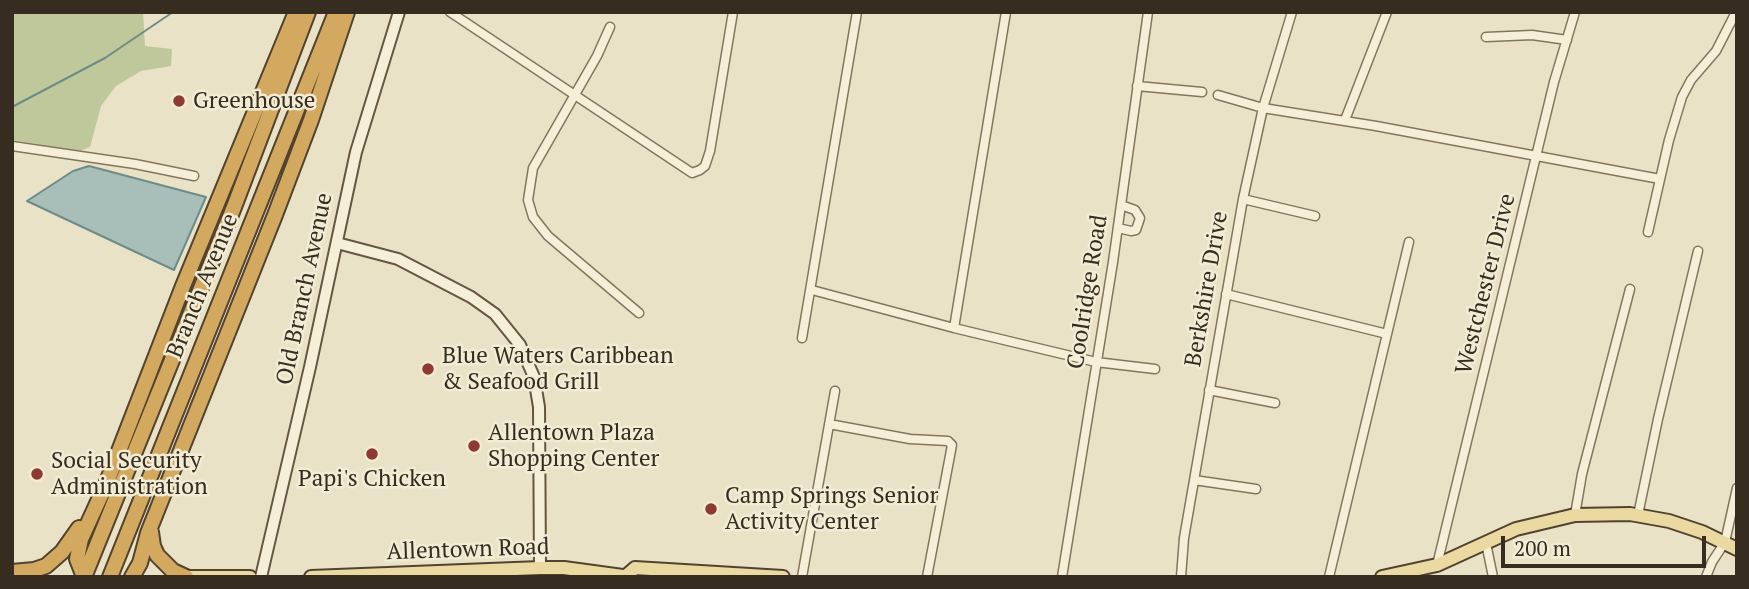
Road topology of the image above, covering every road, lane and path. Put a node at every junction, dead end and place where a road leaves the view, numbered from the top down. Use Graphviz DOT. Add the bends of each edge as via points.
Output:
graph roads {
  1 [pos="296,12"];
  2 [pos="308,12"];
  3 [pos="336,12"];
  4 [pos="347,12"];
  5 [pos="400,12"];
  6 [pos="450,12"];
  7 [pos="733,12"];
  8 [pos="857,12"];
  9 [pos="1006,12"];
  10 [pos="1148,12"];
  11 [pos="1292,12"];
  12 [pos="1387,12"];
  13 [pos="1575,12"];
  14 [pos="1733,15"];
  15 [pos="610,27"];
  16 [pos="1486,37"];
  17 [pos="1567,40"];
  18 [pos="1137,86"];
  19 [pos="1202,92"];
  20 [pos="573,95"];
  21 [pos="1218,95"];
  22 [pos="1263,108"];
  23 [pos="1345,120"];
  24 [pos="12,146"];
  25 [pos="1538,156"];
  26 [pos="194,176"];
  27 [pos="1660,179"];
  28 [pos="1243,199"];
  29 [pos="1121,205"];
  30 [pos="1315,216"];
  31 [pos="1118,228"];
  32 [pos="1648,232"];
  33 [pos="1409,242"];
  34 [pos="337,243"];
  35 [pos="1698,251"];
  36 [pos="1630,289"];
  37 [pos="812,290"];
  38 [pos="1226,294"];
  39 [pos="639,313"];
  40 [pos="954,328"];
  41 [pos="1387,334"];
  42 [pos="802,338"];
  43 [pos="1096,362"];
  44 [pos="1155,369"];
  45 [pos="1209,390"];
  46 [pos="835,391"];
  47 [pos="1275,403"];
  48 [pos="830,424"];
  49 [pos="115,463"];
  50 [pos="1194,480"];
  51 [pos="1737,488"];
  52 [pos="1256,489"];
  53 [pos="1575,515"];
  54 [pos="1638,515"];
  55 [pos="151,526"];
  56 [pos="1486,543"];
  57 [pos="1731,546"];
  58 [pos="1437,565"];
  59 [pos="540,568"];
  60 [pos="12,574"];
  61 [pos="414,574"];
  62 [pos="732,575"];
  63 [pos="628,576"];
  64 [pos="39,577"];
  65 [pos="84,577"];
  66 [pos="110,577"];
  67 [pos="132,577"];
  68 [pos="180,577"];
  69 [pos="186,577"];
  70 [pos="250,577"];
  71 [pos="261,577"];
  72 [pos="311,577"];
  73 [pos="783,577"];
  74 [pos="802,577"];
  75 [pos="927,577"];
  76 [pos="1062,577"];
  77 [pos="1181,577"];
  78 [pos="1329,577"];
  79 [pos="1382,577"];
  80 [pos="1493,577"];
  81 [pos="1706,577"];
  1 -- 49 [label="highway"];
  2 -- 65 [label="highway, Branch Avenue"];
  3 -- 66 [label="highway, Branch Avenue"];
  4 -- 55 [label="highway" via="279,204"];
  5 -- 34 [label="main road, Old Branch Avenue" via="356,152"];
  6 -- 20 [label="street"];
  7 -- 20 [label="street" via="708,161 701,170 692,173"];
  8 -- 37 [label="street"];
  9 -- 40 [label="street"];
  10 -- 18 [label="street, Coolridge Road"];
  11 -- 22 [label="street, Berkshire Drive"];
  12 -- 23 [label="street"];
  13 -- 17 [label="street, Westchester Drive"];
  14 -- 27 [label="street" via="1716,51 1688,85"];
  15 -- 20 [label="street"];
  16 -- 17 [label="street"];
  17 -- 25 [label="street, Westchester Drive"];
  18 -- 19 [label="street"];
  18 -- 29 [label="street, Coolridge Road"];
  20 -- 39 [label="street" via="533,168 530,209 540,227"];
  21 -- 22 [label="street"];
  22 -- 23 [label="street"];
  22 -- 28 [label="street, Berkshire Drive"];
  23 -- 25 [label="street"];
  24 -- 26 [label="street"];
  25 -- 27 [label="street"];
  25 -- 58 [label="street, Westchester Drive"];
  27 -- 32 [label="street"];
  28 -- 30 [label="street"];
  28 -- 38 [label="street, Berkshire Drive"];
  29 -- 31 [label="street, Coolridge Road"];
  29 -- 31 [label="street" via="1135,210 1140,218 1136,230"];
  31 -- 43 [label="street, Coolridge Road"];
  33 -- 41 [label="street"];
  34 -- 59 [label="main road" via="398,259 471,296 495,314 520,345 534,377 539,407"];
  34 -- 71 [label="main road, Old Branch Avenue"];
  35 -- 54 [label="street"];
  36 -- 53 [label="street"];
  37 -- 40 [label="street"];
  37 -- 42 [label="street"];
  38 -- 41 [label="street"];
  38 -- 45 [label="street, Berkshire Drive"];
  40 -- 43 [label="street"];
  41 -- 78 [label="street"];
  43 -- 44 [label="street"];
  43 -- 76 [label="street, Coolridge Road"];
  45 -- 47 [label="street"];
  45 -- 50 [label="street, Berkshire Drive"];
  46 -- 48 [label="street"];
  48 -- 74 [label="street"];
  48 -- 75 [label="street" via="952,445"];
  49 -- 60 [label="highway" via="62,552 40,568"];
  49 -- 65 [label="highway" via="79,544 78,565"];
  50 -- 52 [label="street"];
  50 -- 77 [label="street, Berkshire Drive"];
  51 -- 57 [label="street"];
  53 -- 54 [label="main road"];
  53 -- 56 [label="main road" via="1516,529"];
  54 -- 57 [label="main road" via="1690,527"];
  55 -- 67 [label="highway"];
  55 -- 69 [label="highway" via="157,555"];
  56 -- 58 [label="main road"];
  56 -- 80 [label="street"];
  57 -- 81 [label="street" via="1712,562"];
  58 -- 79 [label="main road"];
  59 -- 61 [label="main road, Allentown Road"];
  59 -- 63 [label="main road, Allentown Road"];
  60 -- 64 [label="main road"];
  61 -- 72 [label="main road, Allentown Road"];
  62 -- 63 [label="main road, Allentown Road" via="635,569"];
  62 -- 73 [label="main road, Allentown Road"];
  68 -- 69 [label="main road"];
  69 -- 70 [label="main road"];
}
